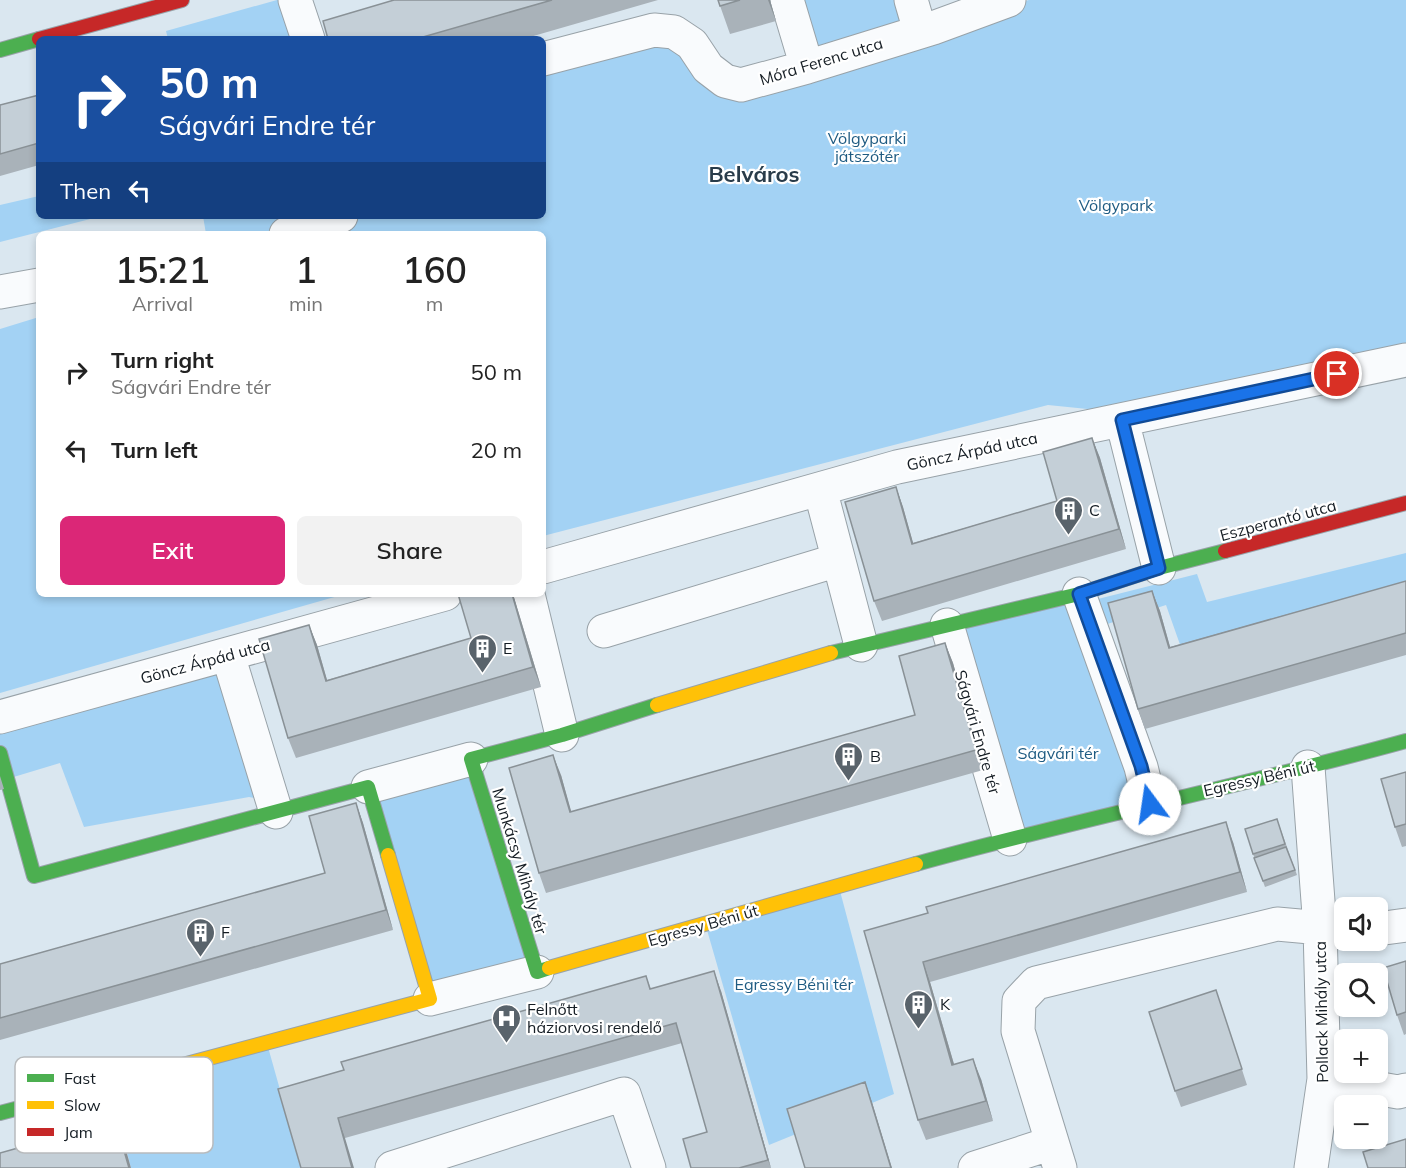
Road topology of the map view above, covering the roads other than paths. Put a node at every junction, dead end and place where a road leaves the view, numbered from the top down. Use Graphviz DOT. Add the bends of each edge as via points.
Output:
graph roads {
  1 [pos="178,0"];
  2 [pos="295,0"];
  3 [pos="787,0"];
  4 [pos="911,0"];
  5 [pos="1009,0"];
  6 [pos="920,31"];
  7 [pos="50,36"];
  8 [pos="307,36"];
  9 [pos="36,40"];
  10 [pos="0,50"];
  11 [pos="546,58"];
  12 [pos="807,67"];
  13 [pos="332,219"];
  14 [pos="295,231"];
  15 [pos="36,285"];
  16 [pos="0,291"];
  17 [pos="1406,360"];
  18 [pos="1122,420"];
  19 [pos="820,489"];
  20 [pos="1406,503"];
  21 [pos="838,560"];
  22 [pos="546,566"];
  23 [pos="1159,568"];
  24 [pos="1079,594"];
  25 [pos="434,597"];
  26 [pos="529,597"];
  27 [pos="947,626"];
  28 [pos="603,631"];
  29 [pos="861,645"];
  30 [pos="228,655"];
  31 [pos="0,717"];
  32 [pos="562,735"];
  33 [pos="1406,741"];
  34 [pos="0,753"];
  35 [pos="471,759"];
  36 [pos="1308,767"];
  37 [pos="368,787"];
  38 [pos="1150,804"];
  39 [pos="276,812"];
  40 [pos="1010,839"];
  41 [pos="1406,925"];
  42 [pos="1388,927"];
  43 [pos="1332,929"];
  44 [pos="537,972"];
  45 [pos="430,999"];
  46 [pos="211,1057"];
  47 [pos="1324,1079"];
  48 [pos="1406,1090"];
  49 [pos="15,1109"];
  50 [pos="0,1113"];
  51 [pos="1056,1155"];
  52 [pos="392,1168"];
  53 [pos="649,1168"];
  54 [pos="975,1168"];
  55 [pos="1311,1168"];
  1 -- 7 [label="street"];
  2 -- 8 [label="street"];
  3 -- 12 [label="street"];
  4 -- 6 [label="street"];
  5 -- 6 [label="street, Móra Ferenc utca"];
  6 -- 12 [label="street, Móra Ferenc utca"];
  9 -- 10 [label="street"];
  11 -- 12 [label="street, Móra Ferenc utca" via="654,30 674,32 692,44 708,68 725,81 741,85"];
  13 -- 14 [label="street"];
  15 -- 16 [label="street"];
  17 -- 18 [label="street, Göncz Árpád utca"];
  18 -- 19 [label="street, Göncz Árpád utca" via="897,467"];
  18 -- 23 [label="street"];
  19 -- 21 [label="street"];
  19 -- 22 [label="street, Göncz Árpád utca"];
  20 -- 23 [label="street, Eszperantó utca"];
  21 -- 28 [label="street"];
  21 -- 29 [label="street"];
  23 -- 24 [label="street"];
  24 -- 27 [label="street"];
  24 -- 38 [label="street" via="1141,766"];
  25 -- 30 [label="street, Göncz Árpád utca"];
  26 -- 32 [label="street"];
  27 -- 29 [label="street"];
  27 -- 40 [label="street, Ságvári Endre tér"];
  29 -- 32 [label="street"];
  30 -- 31 [label="street, Göncz Árpád utca"];
  30 -- 39 [label="street"];
  32 -- 35 [label="street"];
  33 -- 36 [label="street, Egressy Béni út"];
  34 -- 39 [label="street" via="34,876"];
  35 -- 37 [label="street"];
  35 -- 44 [label="street, Munkácsy Mihály tér"];
  36 -- 38 [label="street, Egressy Béni út"];
  36 -- 43 [label="street, Pollack Mihály utca"];
  37 -- 39 [label="street"];
  37 -- 45 [label="street"];
  38 -- 40 [label="street, Egressy Béni út"];
  40 -- 44 [label="street, Egressy Béni út"];
  41 -- 42 [label="street"];
  43 -- 47 [label="street, Pollack Mihály utca"];
  43 -- 51 [label="street" via="1277,924 1036,983 1019,1001 1018,1031"];
  44 -- 45 [label="street, Egressy Béni út"];
  45 -- 46 [label="street, Egressy Béni út"];
  47 -- 48 [label="street" via="1398,1092"];
  47 -- 55 [label="street, Pollack Mihály utca"];
  49 -- 50 [label="street, Egressy Béni út"];
  51 -- 54 [label="street"];
  52 -- 53 [label="street" via="624,1095"];
}
